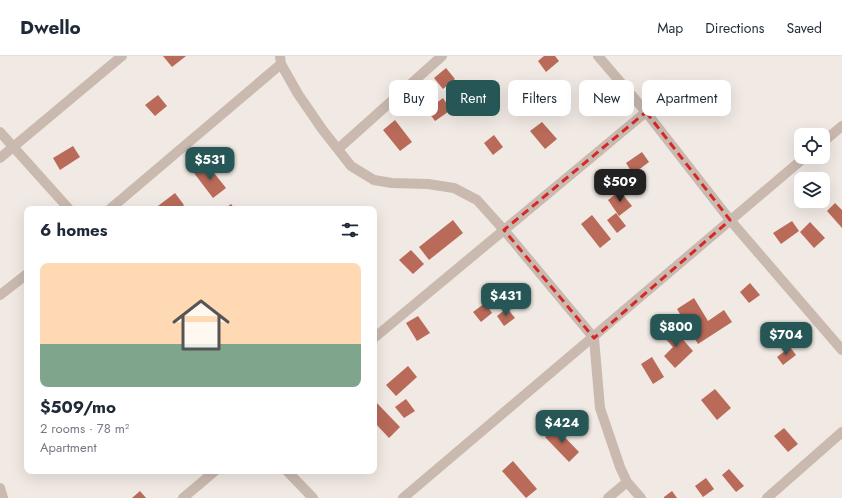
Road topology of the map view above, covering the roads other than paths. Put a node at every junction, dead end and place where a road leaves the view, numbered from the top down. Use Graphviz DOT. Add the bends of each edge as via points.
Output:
graph roads {
  1 [pos="122,56"];
  2 [pos="442,56"];
  3 [pos="598,56"];
  4 [pos="280,60"];
  5 [pos="642,107"];
  6 [pos="642,115"];
  7 [pos="649,116"];
  8 [pos="842,126"];
  9 [pos="0,132"];
  10 [pos="830,136"];
  11 [pos="13,147"];
  12 [pos="338,149"];
  13 [pos="0,158"];
  14 [pos="797,164"];
  15 [pos="66,206"];
  16 [pos="113,206"];
  17 [pos="730,220"];
  18 [pos="504,230"];
  19 [pos="24,276"];
  20 [pos="0,295"];
  21 [pos="377,336"];
  22 [pos="594,338"];
  23 [pos="842,350"];
  24 [pos="842,432"];
  25 [pos="211,474"];
  26 [pos="291,474"];
  27 [pos="627,482"];
  28 [pos="0,488"];
  29 [pos="3,498"];
  30 [pos="183,498"];
  31 [pos="313,498"];
  32 [pos="403,498"];
  33 [pos="608,498"];
  34 [pos="641,498"];
  35 [pos="768,498"];
  1 -- 11 [label="street"];
  2 -- 12 [label="street"];
  3 -- 5 [label="street"];
  4 -- 12 [label="street" via="298,94"];
  4 -- 16 [label="street"];
  6 -- 18 [label="street"];
  7 -- 17 [label="street"];
  8 -- 10 [label="street"];
  9 -- 11 [label="street"];
  11 -- 13 [label="street"];
  11 -- 15 [label="street"];
  12 -- 18 [label="street" via="351,166 374,180 392,184 428,184 454,188 477,200"];
  14 -- 17 [label="street"];
  17 -- 22 [label="street"];
  17 -- 23 [label="street"];
  18 -- 21 [label="street"];
  18 -- 22 [label="street"];
  19 -- 20 [label="street"];
  22 -- 27 [label="street" via="600,408"];
  22 -- 32 [label="street"];
  24 -- 35 [label="street"];
  25 -- 30 [label="street"];
  26 -- 31 [label="street"];
  27 -- 33 [label="street"];
  27 -- 34 [label="street"];
  28 -- 29 [label="street"];
}
